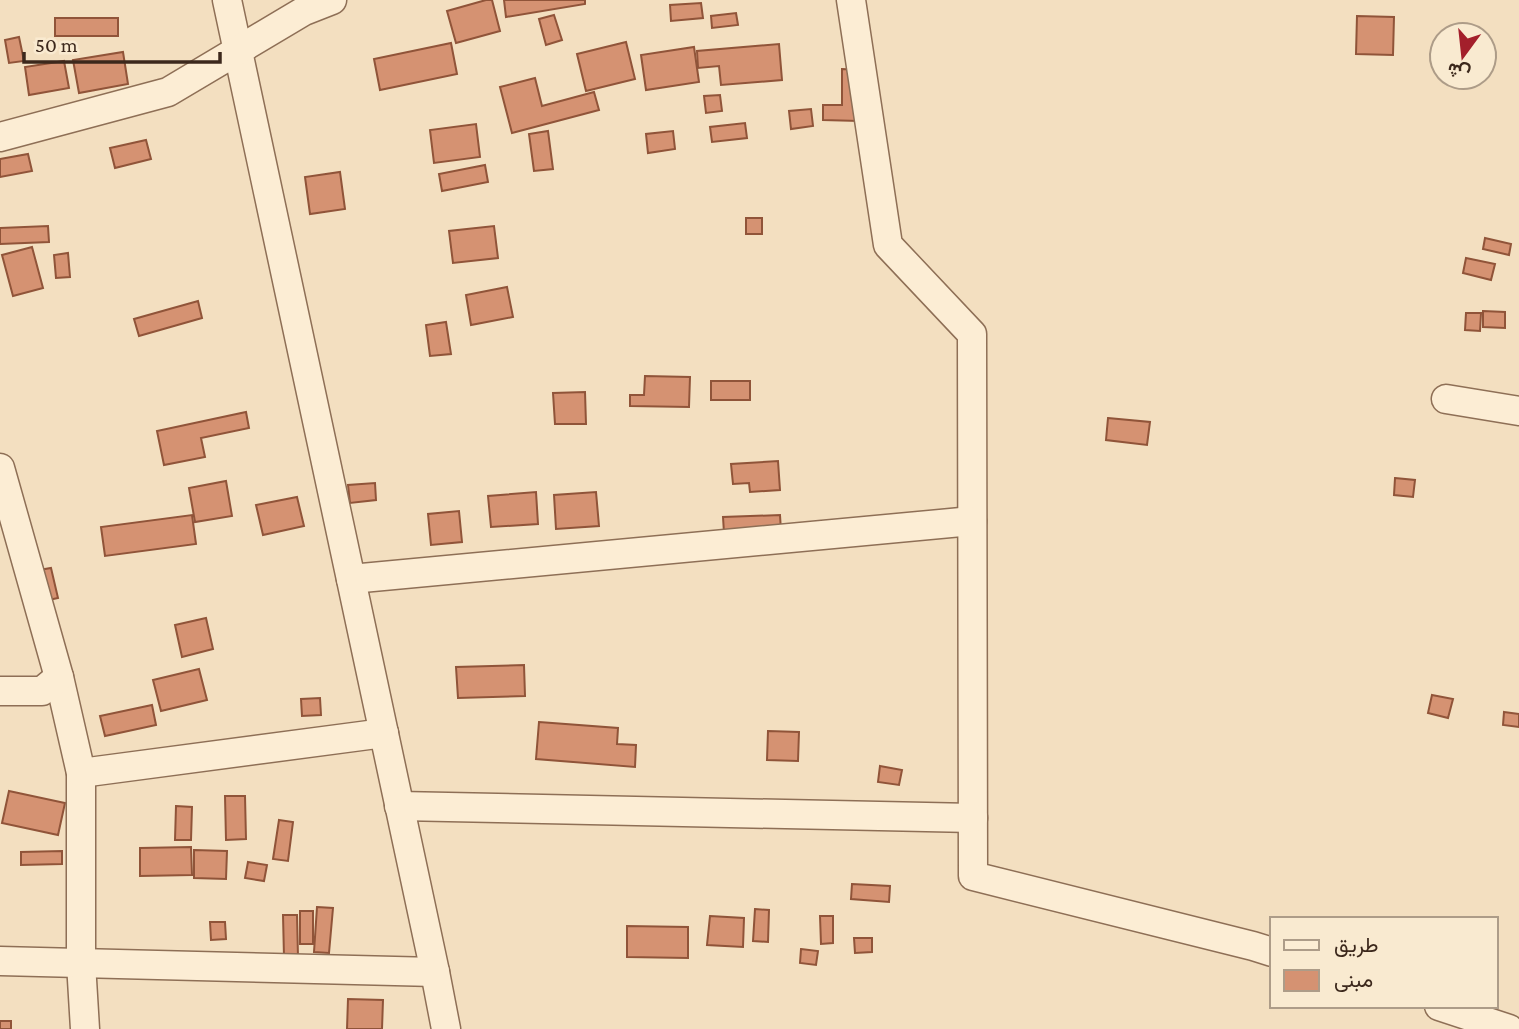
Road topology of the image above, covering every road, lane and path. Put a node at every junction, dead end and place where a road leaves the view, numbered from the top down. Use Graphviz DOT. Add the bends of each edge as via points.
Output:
graph roads {
  1 [pos="227,0"];
  2 [pos="332,0"];
  3 [pos="851,0"];
  4 [pos="238,50"];
  5 [pos="0,137"];
  6 [pos="1446,399"];
  7 [pos="1519,411"];
  8 [pos="0,468"];
  9 [pos="972,521"];
  10 [pos="351,579"];
  11 [pos="59,677"];
  12 [pos="0,691"];
  13 [pos="384,733"];
  14 [pos="81,773"];
  15 [pos="400,806"];
  16 [pos="973,818"];
  17 [pos="1270,951"];
  18 [pos="0,961"];
  19 [pos="81,963"];
  20 [pos="435,971"];
  21 [pos="1445,1008"];
  22 [pos="85,1029"];
  23 [pos="446,1029"];
  24 [pos="1508,1029"];
  1 -- 4 [label="street"];
  2 -- 4 [label="street"];
  3 -- 9 [label="street" via="888,245 972,334"];
  4 -- 5 [label="street" via="168,92"];
  4 -- 10 [label="street"];
  6 -- 7 [label="street"];
  8 -- 11 [label="street"];
  9 -- 10 [label="street"];
  9 -- 16 [label="street"];
  10 -- 13 [label="street"];
  11 -- 12 [label="street" via="42,691"];
  11 -- 14 [label="street"];
  13 -- 14 [label="street"];
  13 -- 15 [label="street"];
  14 -- 19 [label="street"];
  15 -- 16 [label="street"];
  15 -- 20 [label="street"];
  16 -- 17 [label="street" via="973,876"];
  18 -- 19 [label="street"];
  19 -- 20 [label="street"];
  19 -- 22 [label="street"];
  20 -- 23 [label="street"];
  21 -- 24 [label="street"];
}
